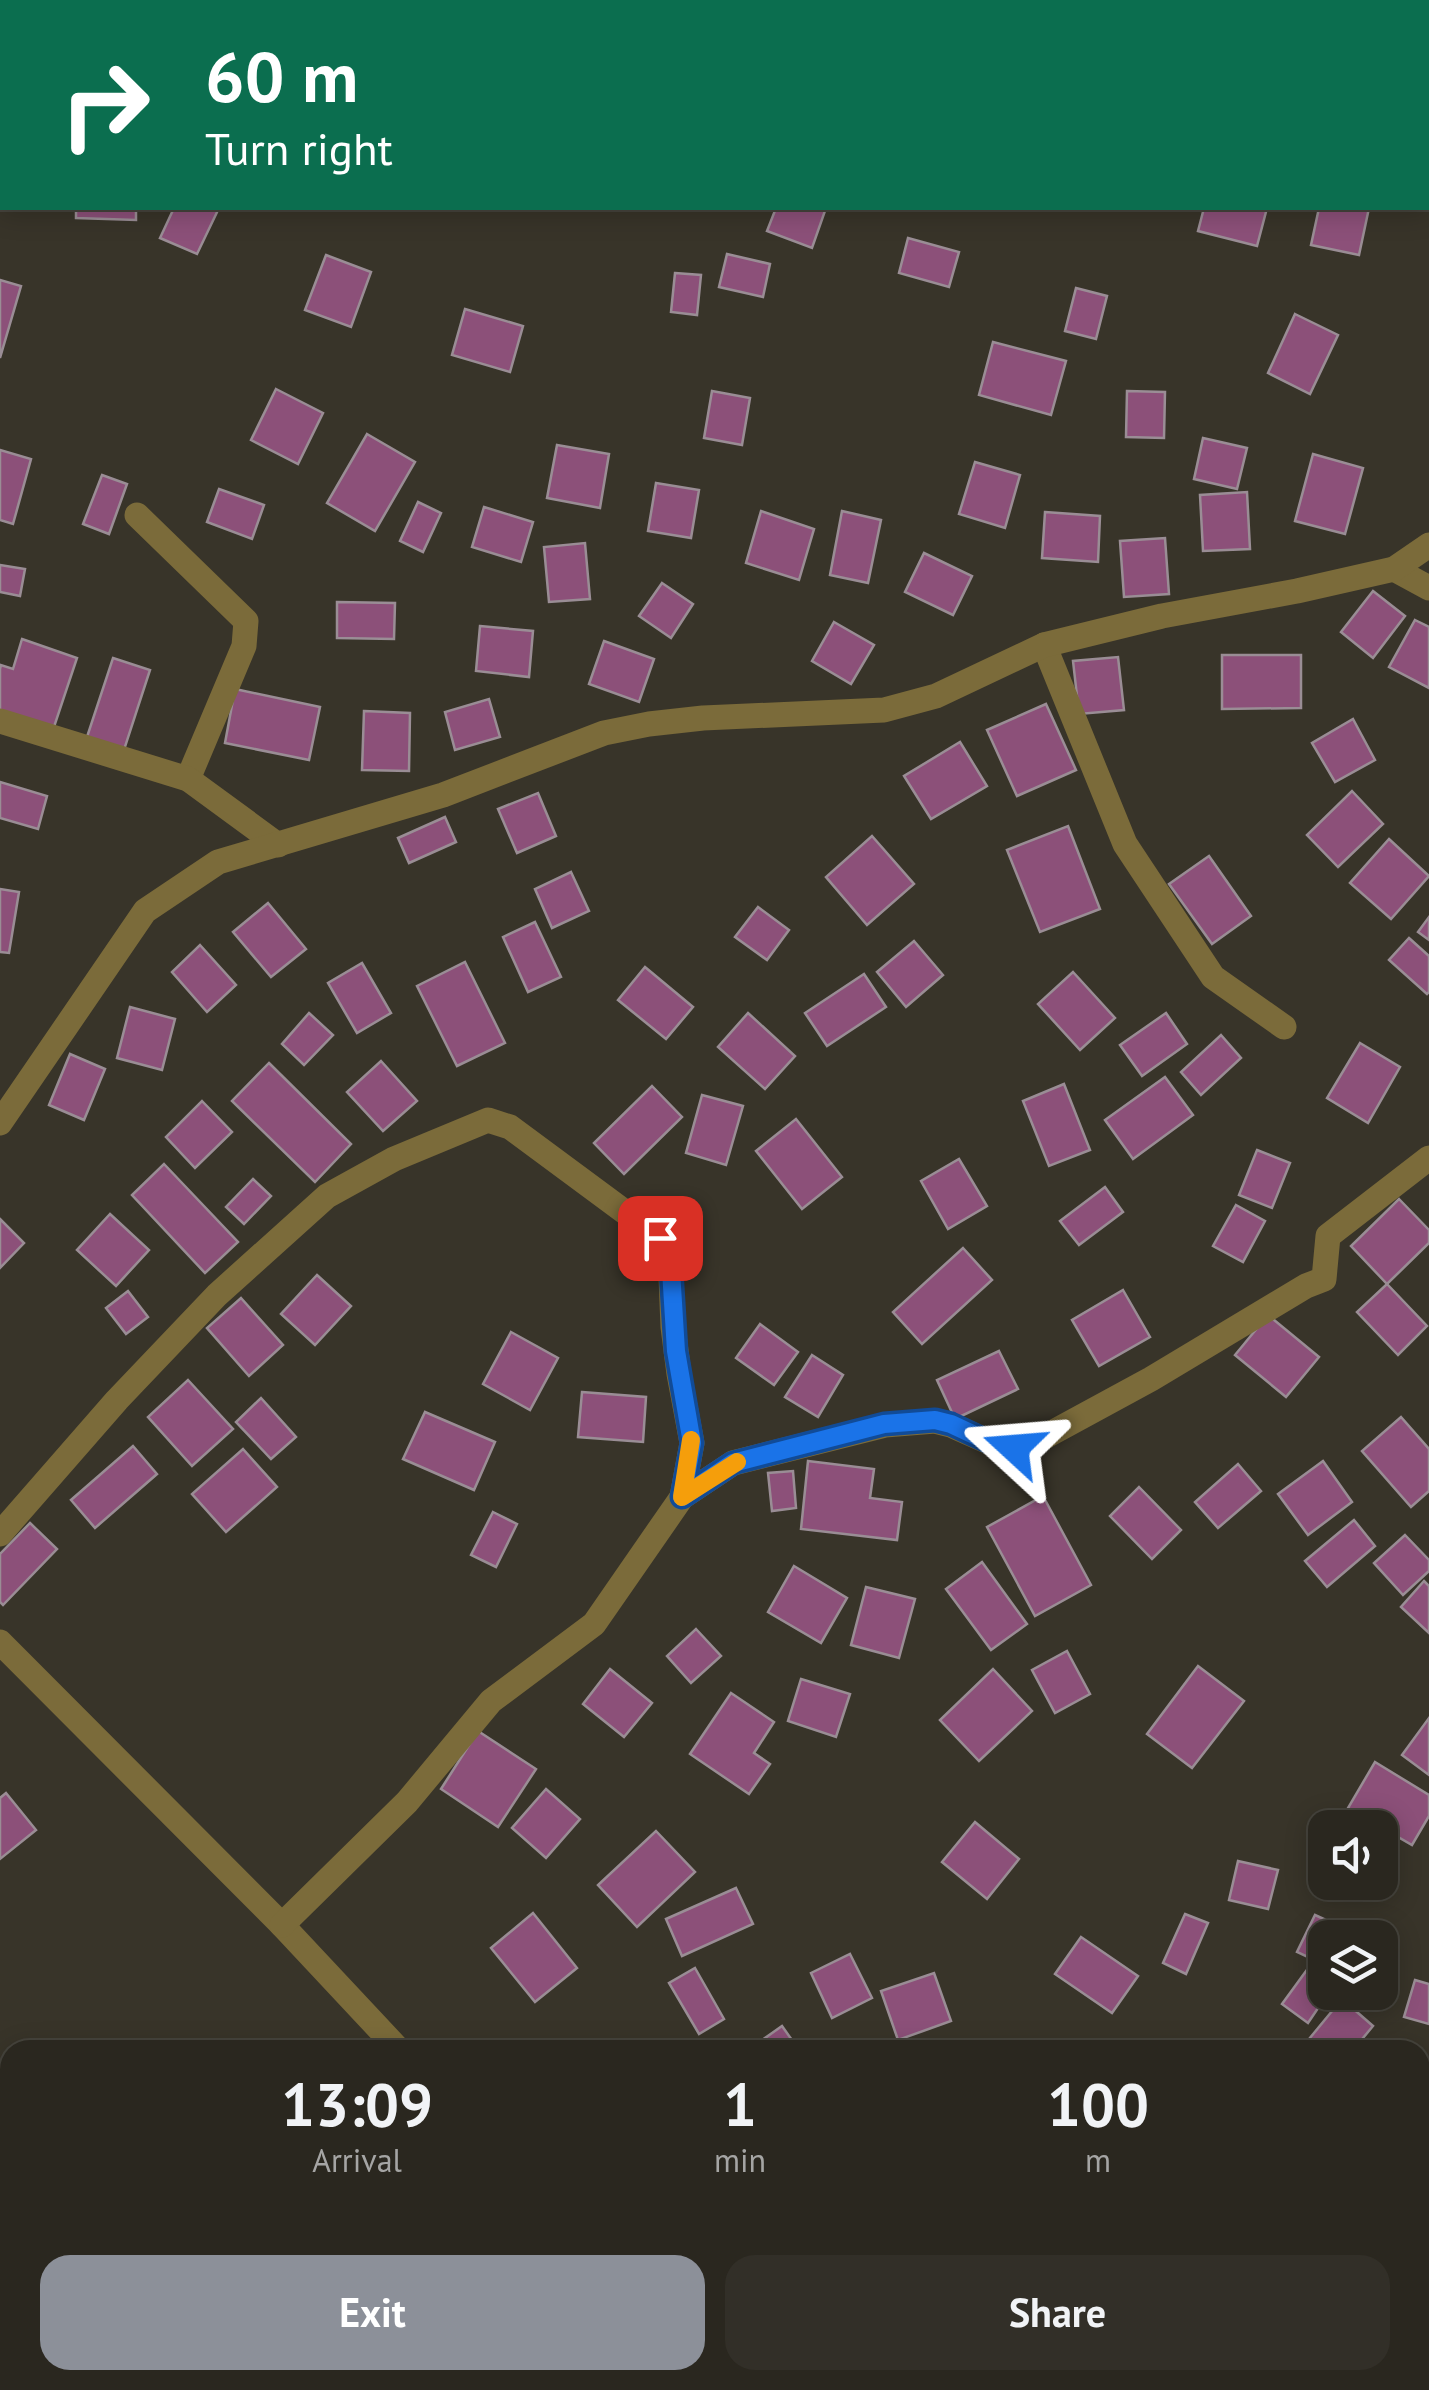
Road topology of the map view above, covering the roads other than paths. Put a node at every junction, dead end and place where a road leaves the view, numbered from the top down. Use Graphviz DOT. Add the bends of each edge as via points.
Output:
graph roads {
  1 [pos="136,515"];
  2 [pos="1429,544"];
  3 [pos="1394,569"];
  4 [pos="1429,588"];
  5 [pos="1044,645"];
  6 [pos="0,721"];
  7 [pos="188,780"];
  8 [pos="278,846"];
  9 [pos="1284,1027"];
  10 [pos="0,1123"];
  11 [pos="1429,1158"];
  12 [pos="682,1497"];
  13 [pos="0,1534"];
  14 [pos="0,1642"];
  15 [pos="282,1925"];
  16 [pos="391,2040"];
  1 -- 7 [label="street" via="246,621 244,646"];
  2 -- 3 [label="street"];
  3 -- 4 [label="street"];
  3 -- 5 [label="street"];
  5 -- 8 [label="street" via="936,696 884,710 703,718 604,733 443,795"];
  5 -- 9 [label="street" via="1124,844 1213,978"];
  6 -- 7 [label="street"];
  7 -- 8 [label="street"];
  8 -- 10 [label="street" via="218,862 146,910"];
  11 -- 12 [label="street" via="1328,1236 1324,1280 1024,1448 1000,1447 935,1420 884,1424 733,1463"];
  12 -- 13 [label="street" via="692,1443 666,1246 510,1128 488,1120 394,1159 328,1196 216,1295"];
  12 -- 15 [label="street" via="594,1624 491,1701 407,1802"];
  14 -- 15 [label="street"];
  15 -- 16 [label="street"];
}
